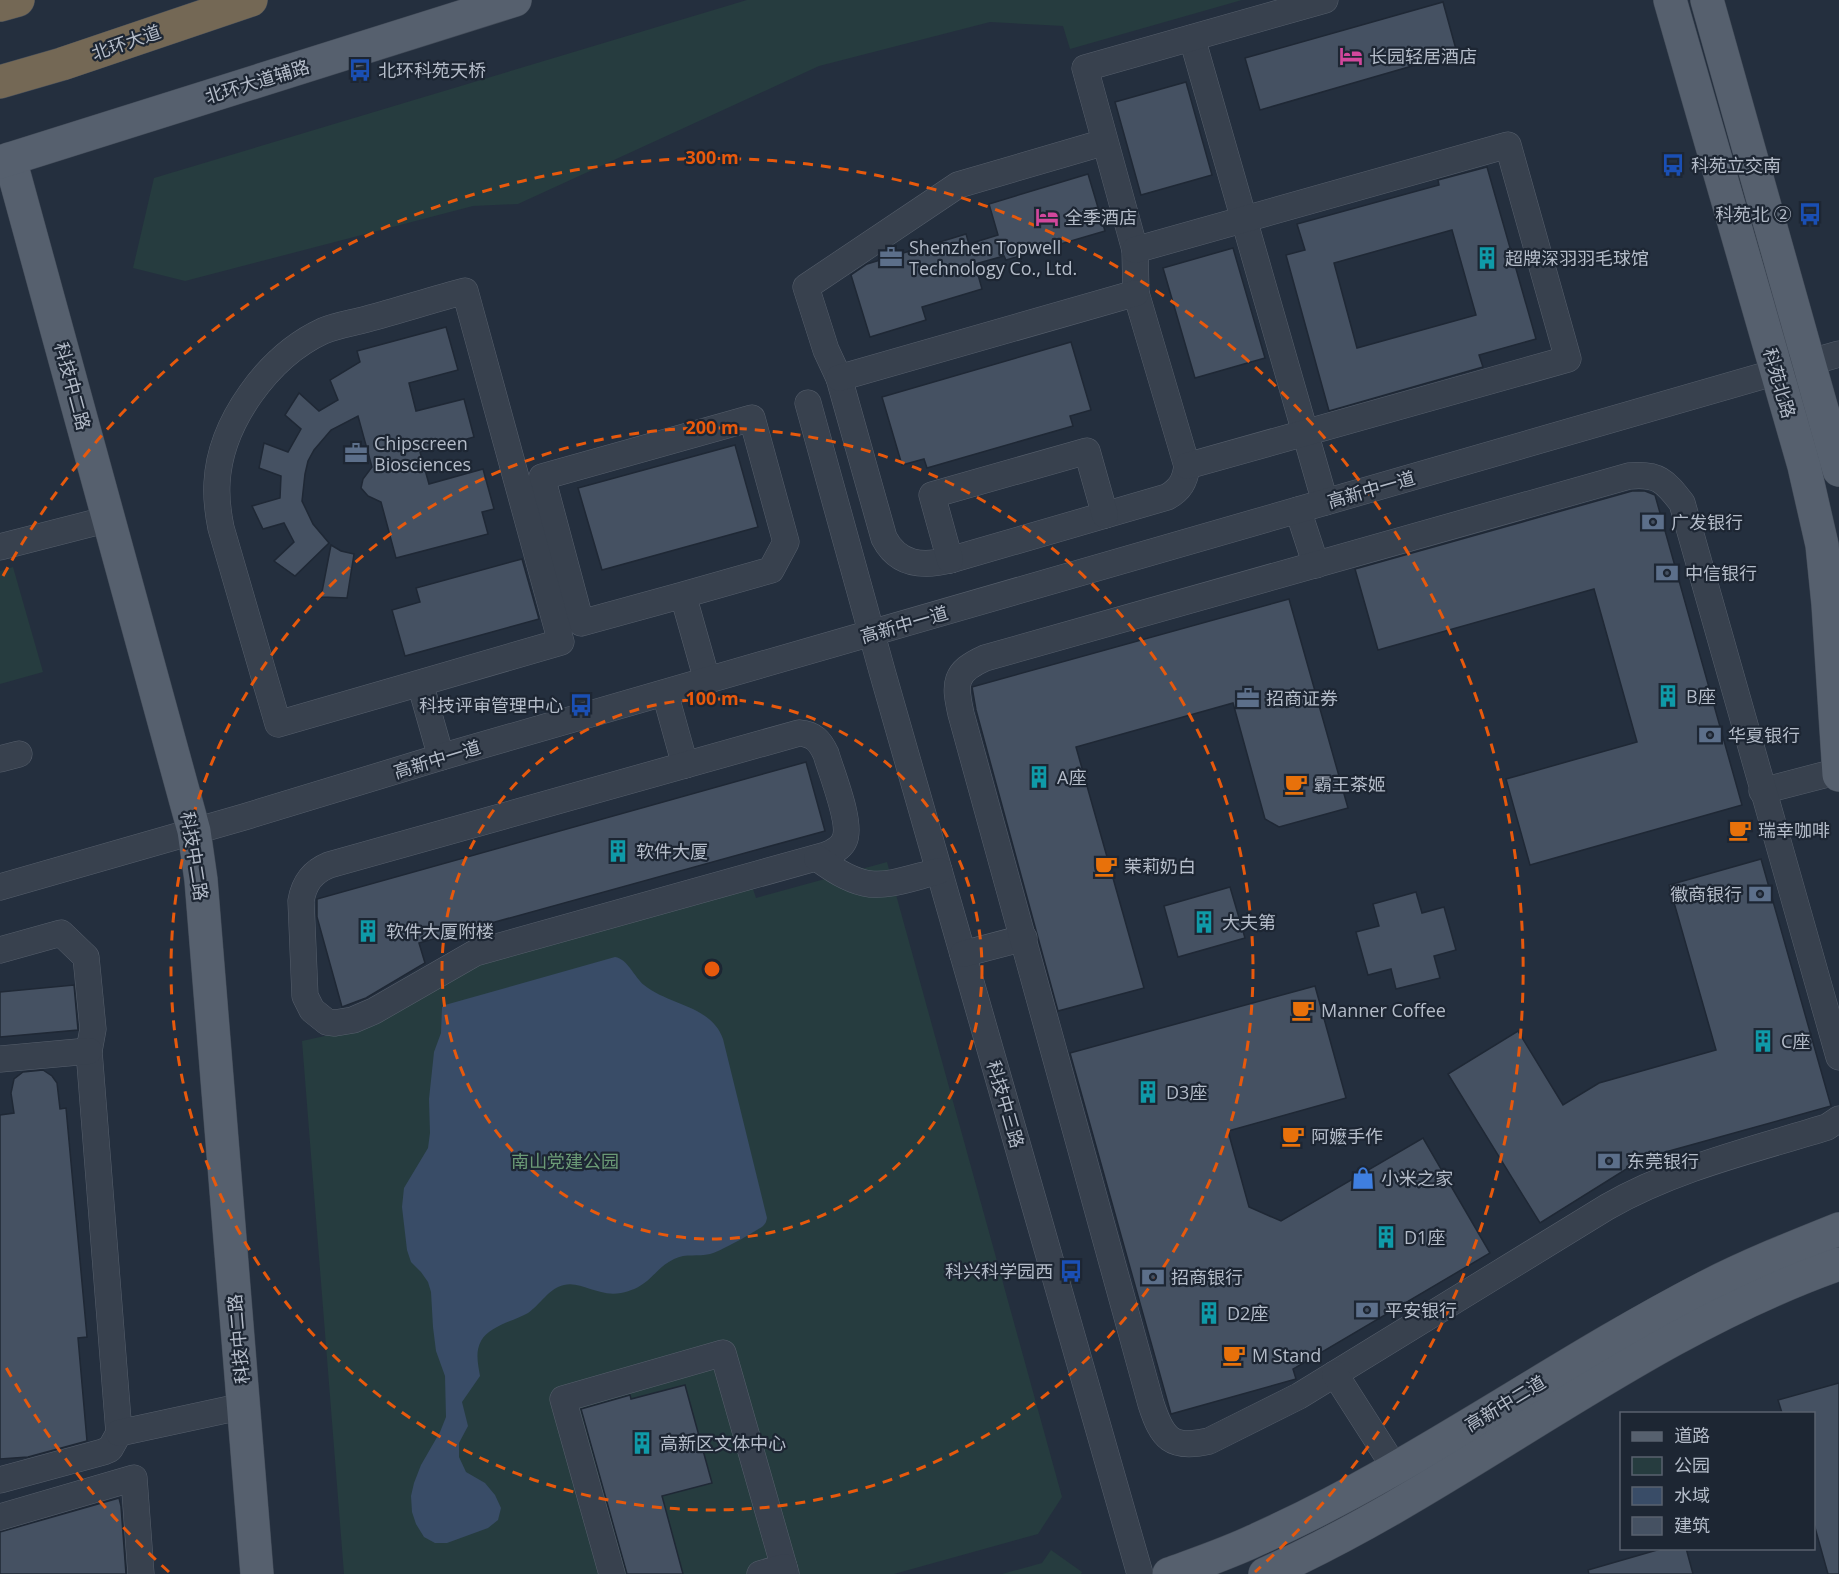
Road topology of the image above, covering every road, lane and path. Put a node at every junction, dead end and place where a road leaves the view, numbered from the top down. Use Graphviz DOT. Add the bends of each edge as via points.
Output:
graph roads {
  1 [pos="18,0"];
  2 [pos="514,0"];
  3 [pos="1325,0"];
  4 [pos="1670,0"];
  5 [pos="1707,0"];
  6 [pos="252,1"];
  7 [pos="0,5"];
  8 [pos="1192,38"];
  9 [pos="62,64"];
  10 [pos="0,82"];
  11 [pos="0,88"];
  12 [pos="1105,142"];
  13 [pos="5,160"];
  14 [pos="1244,219"];
  15 [pos="1135,250"];
  16 [pos="1136,292"];
  17 [pos="1824,358"];
  18 [pos="1776,372"];
  19 [pos="839,378"];
  20 [pos="808,403"];
  21 [pos="1305,433"];
  22 [pos="1187,466"];
  23 [pos="1839,470"];
  24 [pos="1325,502"];
  25 [pos="1299,510"];
  26 [pos="1105,515"];
  27 [pos="110,519"];
  28 [pos="0,547"];
  29 [pos="950,560"];
  30 [pos="1316,565"];
  31 [pos="683,595"];
  32 [pos="872,633"];
  33 [pos="707,680"];
  34 [pos="420,683"];
  35 [pos="665,693"];
  36 [pos="441,757"];
  37 [pos="685,765"];
  38 [pos="1839,773"];
  39 [pos="1762,791"];
  40 [pos="194,831"];
  41 [pos="817,858"];
  42 [pos="939,871"];
  43 [pos="0,887"];
  44 [pos="1024,938"];
  45 [pos="0,950"];
  46 [pos="963,954"];
  47 [pos="89,1050"];
  48 [pos="1839,1057"];
  49 [pos="0,1059"];
  50 [pos="1839,1119"];
  51 [pos="1839,1229"];
  52 [pos="1839,1264"];
  53 [pos="1335,1374"];
  54 [pos="244,1406"];
  55 [pos="119,1433"];
  56 [pos="1395,1468"];
  57 [pos="0,1480"];
  58 [pos="0,1517"];
  59 [pos="777,1572"];
  60 [pos="141,1574"];
  61 [pos="257,1574"];
  62 [pos="612,1574"];
  63 [pos="1140,1574"];
  64 [pos="1169,1574"];
  65 [pos="1265,1574"];
  1 -- 7 [label="highway"];
  2 -- 13 [label="main road, 北环大道辅路"];
  3 -- 8 [label="street"];
  4 -- 18 [label="main road, 科苑北路"];
  5 -- 17 [label="main road, 科苑北路"];
  6 -- 9 [label="highway, 北环大道"];
  8 -- 12 [label="street" via="1086,68"];
  8 -- 14 [label="street"];
  9 -- 10 [label="highway, 北环大道"];
  9 -- 11 [label="highway"];
  12 -- 15 [label="street"];
  12 -- 19 [label="street" via="958,185 806,287"];
  13 -- 27 [label="main road, 科技中二路"];
  14 -- 15 [label="street"];
  14 -- 21 [label="street"];
  14 -- 21 [label="street" via="1508,145 1568,359"];
  15 -- 16 [label="street"];
  16 -- 19 [label="street"];
  16 -- 22 [label="street"];
  17 -- 18 [label="street, 高新中一道"];
  17 -- 23 [label="main road, 科苑北路"];
  18 -- 24 [label="street, 高新中一道"];
  18 -- 38 [label="main road, 科苑北路" via="1822,545"];
  19 -- 29 [label="street" via="890,548 896,555 916,563"];
  20 -- 32 [label="street, 科技中三路"];
  21 -- 22 [label="street"];
  21 -- 24 [label="street"];
  22 -- 26 [label="street" via="1182,485 1175,493"];
  24 -- 25 [label="street, 高新中一道"];
  25 -- 30 [label="street"];
  25 -- 32 [label="street, 高新中一道"];
  26 -- 29 [label="street"];
  26 -- 29 [label="street" via="1087,451 932,495"];
  27 -- 28 [label="street"];
  27 -- 40 [label="main road, 科技中二路"];
  30 -- 39 [label="street" via="1629,476 1656,477 1682,503"];
  30 -- 44 [label="street" via="985,658 961,672 957,683 961,714"];
  31 -- 31 [label="street" via="581,623 542,477 752,418 786,542 771,570"];
  31 -- 33 [label="street"];
  32 -- 33 [label="street, 高新中一道"];
  32 -- 42 [label="street, 科技中三路"];
  33 -- 35 [label="street, 高新中一道"];
  34 -- 34 [label="street" via="561,642 465,291 325,330 301,343 256,384 229,435 217,480 216,505 221,528 278,724"];
  34 -- 36 [label="street"];
  35 -- 36 [label="street, 高新中一道"];
  35 -- 37 [label="street"];
  36 -- 40 [label="street, 高新中一道"];
  37 -- 41 [label="street" via="789,735 816,738 826,754 847,832 837,850"];
  37 -- 41 [label="street" via="317,870 301,901 308,1005 327,1022 353,1020 475,953"];
  38 -- 39 [label="street"];
  39 -- 48 [label="street"];
  40 -- 43 [label="street, 高新中一道"];
  40 -- 54 [label="main road, 科技中二路"];
  41 -- 42 [label="street" via="848,878 874,886"];
  42 -- 46 [label="street, 科技中三路"];
  44 -- 46 [label="street"];
  44 -- 53 [label="street" via="1161,1432 1180,1444 1209,1441"];
  45 -- 47 [label="street" via="61,933 86,957 93,1029"];
  46 -- 63 [label="street, 科技中三路"];
  47 -- 49 [label="street"];
  47 -- 55 [label="street"];
  50 -- 53 [label="street" via="1674,1174 1631,1193"];
  51 -- 56 [label="main road, 高新中二道" via="1706,1287"];
  52 -- 65 [label="main road, 高新中二道" via="1746,1303 1679,1337 1394,1506"];
  53 -- 56 [label="street"];
  54 -- 55 [label="street"];
  54 -- 61 [label="main road, 科技中二路"];
  55 -- 57 [label="street" via="110,1449 103,1452"];
  56 -- 64 [label="main road, 高新中二道" via="1257,1540"];
  58 -- 60 [label="street" via="134,1478"];
  59 -- 62 [label="street" via="723,1353 563,1399"];
}
